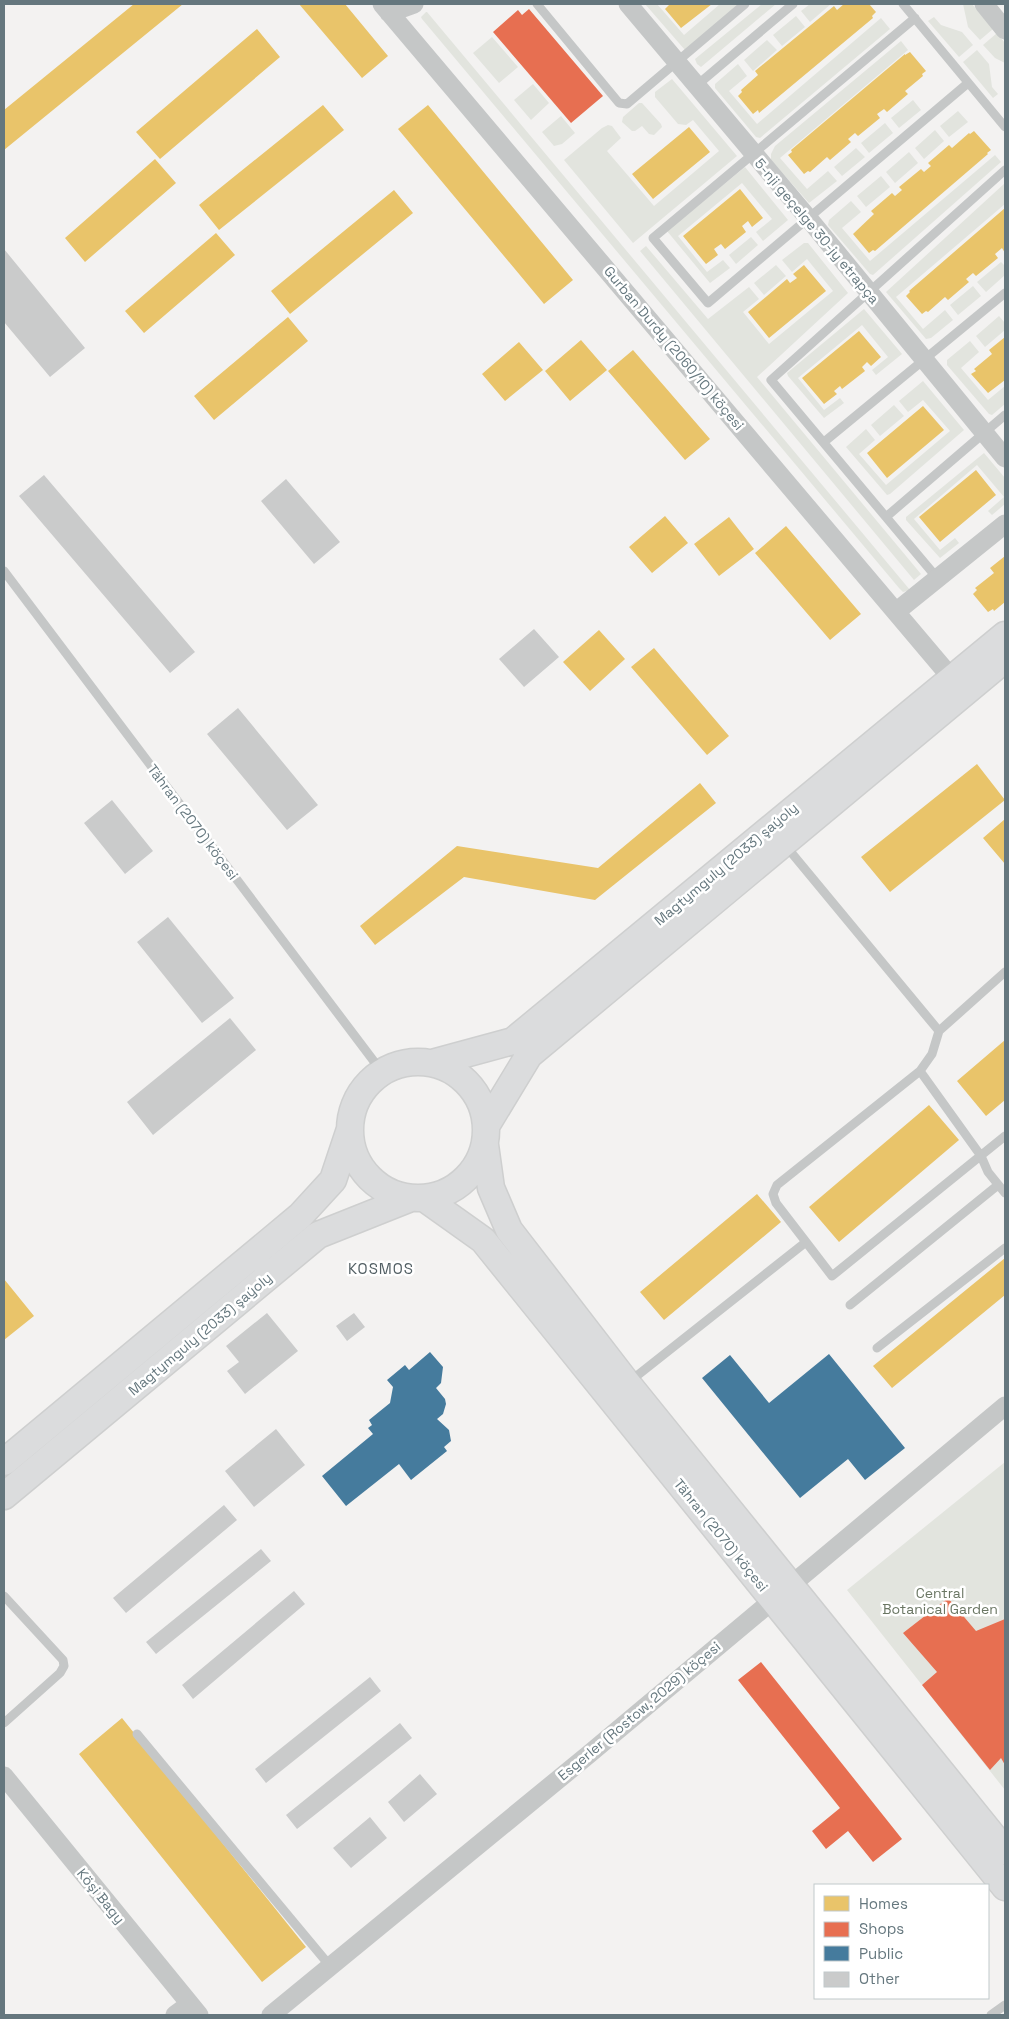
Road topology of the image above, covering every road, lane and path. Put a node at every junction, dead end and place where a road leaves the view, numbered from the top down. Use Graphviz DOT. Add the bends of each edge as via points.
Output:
graph roads {
  1 [pos="414,4"];
  2 [pos="537,4"];
  3 [pos="628,4"];
  4 [pos="745,4"];
  5 [pos="793,4"];
  6 [pos="903,4"];
  7 [pos="984,4"];
  8 [pos="386,8"];
  9 [pos="916,18"];
  10 [pos="1005,30"];
  11 [pos="677,63"];
  12 [pos="968,83"];
  13 [pos="696,86"];
  14 [pos="1005,127"];
  15 [pos="754,154"];
  16 [pos="1005,170"];
  17 [pos="809,219"];
  18 [pos="869,292"];
  19 [pos="1005,292"];
  20 [pos="923,360"];
  21 [pos="1005,415"];
  22 [pos="984,433"];
  23 [pos="824,442"];
  24 [pos="1005,458"];
  25 [pos="886,517"];
  26 [pos="1005,524"];
  27 [pos="4,571"];
  28 [pos="938,579"];
  29 [pos="897,611"];
  30 [pos="1005,635"];
  31 [pos="1005,659"];
  32 [pos="958,685"];
  33 [pos="784,843"];
  34 [pos="1005,972"];
  35 [pos="939,1031"];
  36 [pos="432,1064"];
  37 [pos="920,1071"];
  38 [pos="382,1072"];
  39 [pos="350,1129"];
  40 [pos="485,1136"];
  41 [pos="1005,1136"];
  42 [pos="981,1156"];
  43 [pos="998,1185"];
  44 [pos="1005,1194"];
  45 [pos="418,1198"];
  46 [pos="806,1242"];
  47 [pos="1005,1248"];
  48 [pos="850,1305"];
  49 [pos="877,1348"];
  50 [pos="627,1384"];
  51 [pos="1005,1406"];
  52 [pos="4,1462"];
  53 [pos="4,1496"];
  54 [pos="781,1592"];
  55 [pos="4,1596"];
  56 [pos="4,1723"];
  57 [pos="137,1734"];
  58 [pos="4,1776"];
  59 [pos="1005,1851"];
  60 [pos="1005,1887"];
  61 [pos="330,1966"];
  62 [pos="1005,2005"];
  63 [pos="188,2011"];
  64 [pos="271,2015"];
  65 [pos="991,2015"];
  1 -- 8 [label="street"];
  2 -- 11 [label="lane" via="619,102 627,104"];
  3 -- 11 [label="street, 5-nji geçelge 30-jy etrapça"];
  4 -- 11 [label="lane"];
  5 -- 13 [label="lane"];
  6 -- 9 [label="lane"];
  7 -- 10 [label="street"];
  8 -- 29 [label="street, Gurban Durdy (2060/10) köçesi"];
  9 -- 12 [label="lane"];
  9 -- 15 [label="lane"];
  11 -- 13 [label="street, 5-nji geçelge 30-jy etrapça"];
  12 -- 14 [label="lane"];
  12 -- 17 [label="lane"];
  13 -- 15 [label="street, 5-nji geçelge 30-jy etrapça"];
  15 -- 17 [label="street, 5-nji geçelge 30-jy etrapça"];
  15 -- 17 [label="lane" via="653,238 708,303"];
  16 -- 18 [label="lane"];
  17 -- 18 [label="street, 5-nji geçelge 30-jy etrapça"];
  18 -- 20 [label="street, 5-nji geçelge 30-jy etrapça"];
  18 -- 23 [label="lane" via="771,380"];
  19 -- 20 [label="lane"];
  20 -- 22 [label="street, 5-nji geçelge 30-jy etrapça"];
  20 -- 23 [label="lane"];
  21 -- 22 [label="lane"];
  22 -- 24 [label="street, 5-nji geçelge 30-jy etrapça"];
  22 -- 25 [label="lane"];
  23 -- 25 [label="lane"];
  25 -- 28 [label="lane"];
  26 -- 28 [label="street"];
  27 -- 38 [label="lane, Tähran (2070) köçesi"];
  28 -- 29 [label="street"];
  29 -- 32 [label="street, Gurban Durdy (2060/10) köçesi"];
  30 -- 32 [label="main road, Magtymguly (2033) şaýoly"];
  31 -- 32 [label="main road, Magtymguly (2033) şaýoly"];
  32 -- 33 [label="main road, Magtymguly (2033) şaýoly"];
  32 -- 36 [label="main road, Magtymguly (2033) şaýoly" via="513,1041"];
  33 -- 35 [label="lane"];
  33 -- 40 [label="main road, Magtymguly (2033) şaýoly" via="529,1055"];
  34 -- 35 [label="lane"];
  35 -- 37 [label="lane" via="932,1054"];
  36 -- 38 [label="main road" via="406,1063"];
  36 -- 40 [label="main road" via="455,1073 470,1086 480,1102"];
  37 -- 42 [label="lane"];
  37 -- 46 [label="lane" via="777,1185 773,1194 776,1203"];
  38 -- 39 [label="main road" via="356,1102"];
  39 -- 45 [label="main road" via="354,1154 367,1175 387,1191"];
  39 -- 52 [label="main road, Magtymguly (2033) şaýoly" via="333,1180 300,1216"];
  40 -- 45 [label="main road" via="475,1168 458,1186 436,1196"];
  40 -- 50 [label="main road, Tähran (2070) köçesi" via="491,1188 509,1230"];
  41 -- 42 [label="lane"];
  42 -- 43 [label="lane"];
  42 -- 46 [label="lane" via="832,1276"];
  43 -- 44 [label="lane"];
  43 -- 48 [label="lane"];
  45 -- 53 [label="main road, Magtymguly (2033) şaýoly" via="318,1235"];
  45 -- 54 [label="main road, Tähran (2070) köçesi" via="483,1240"];
  46 -- 50 [label="lane"];
  47 -- 49 [label="lane"];
  50 -- 54 [label="main road, Tähran (2070) köçesi"];
  51 -- 54 [label="street, Esgerler (Rostow, 2029) köçesi"];
  54 -- 59 [label="main road, Tähran (2070) köçesi"];
  54 -- 60 [label="main road, Tähran (2070) köçesi"];
  54 -- 61 [label="street, Esgerler (Rostow, 2029) köçesi"];
  55 -- 56 [label="lane" via="63,1660 64,1666"];
  57 -- 61 [label="lane"];
  58 -- 63 [label="street, Köşi Bagy"];
  61 -- 64 [label="street, Esgerler (Rostow, 2029) köçesi"];
  62 -- 65 [label="lane"];
}
